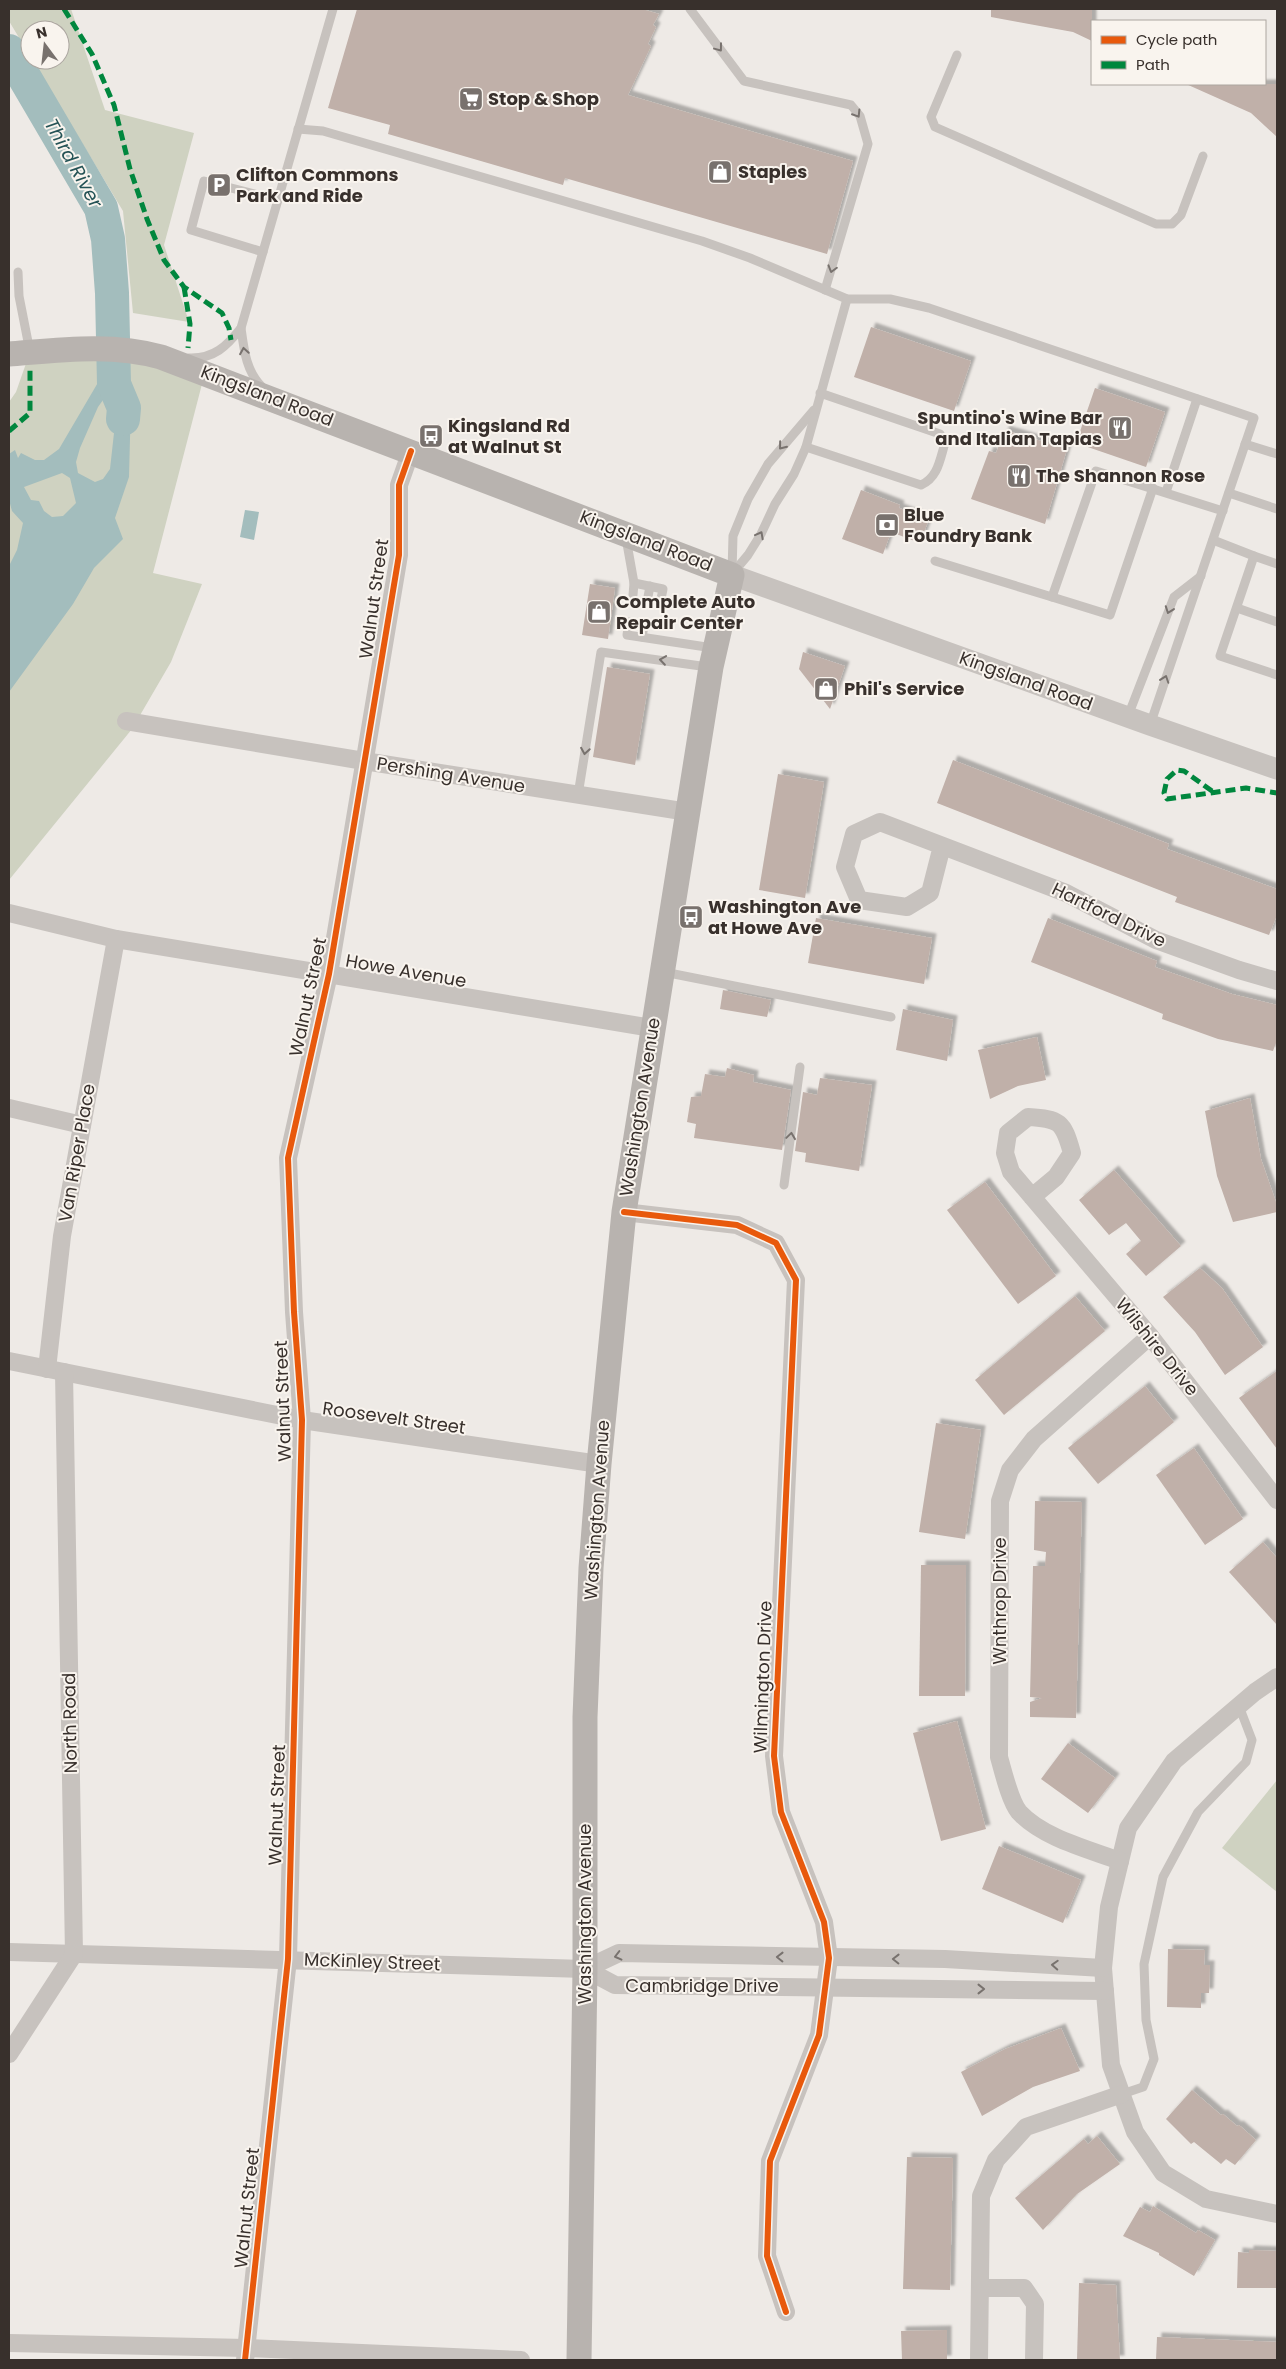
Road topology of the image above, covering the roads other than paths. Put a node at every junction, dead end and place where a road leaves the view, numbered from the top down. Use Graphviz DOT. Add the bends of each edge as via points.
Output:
graph roads {
  1 [pos="333,9"];
  2 [pos="690,9"];
  3 [pos="957,55"];
  4 [pos="298,129"];
  5 [pos="1203,156"];
  6 [pos="278,200"];
  7 [pos="263,252"];
  8 [pos="18,272"];
  9 [pos="825,290"];
  10 [pos="846,299"];
  11 [pos="241,328"];
  12 [pos="20,353"];
  13 [pos="161,357"];
  14 [pos="820,393"];
  15 [pos="275,399"];
  16 [pos="1197,399"];
  17 [pos="815,410"];
  18 [pos="1246,444"];
  19 [pos="806,447"];
  20 [pos="410,452"];
  21 [pos="1277,454"];
  22 [pos="1153,488"];
  23 [pos="1166,492"];
  24 [pos="1229,493"];
  25 [pos="1277,509"];
  26 [pos="1223,511"];
  27 [pos="625,532"];
  28 [pos="1213,540"];
  29 [pos="1254,556"];
  30 [pos="935,561"];
  31 [pos="1277,564"];
  32 [pos="732,574"];
  33 [pos="1201,576"];
  34 [pos="634,583"];
  35 [pos="650,586"];
  36 [pos="633,595"];
  37 [pos="648,597"];
  38 [pos="1052,597"];
  39 [pos="661,599"];
  40 [pos="1237,608"];
  41 [pos="629,622"];
  42 [pos="1277,622"];
  43 [pos="644,626"];
  44 [pos="658,629"];
  45 [pos="642,638"];
  46 [pos="656,640"];
  47 [pos="713,658"];
  48 [pos="1277,675"];
  49 [pos="1128,717"];
  50 [pos="126,721"];
  51 [pos="1150,725"];
  52 [pos="364,761"];
  53 [pos="1277,769"];
  54 [pos="578,795"];
  55 [pos="688,812"];
  56 [pos="942,846"];
  57 [pos="9,913"];
  58 [pos="116,939"];
  59 [pos="661,971"];
  60 [pos="330,974"];
  61 [pos="1277,981"];
  62 [pos="891,1017"];
  63 [pos="652,1028"];
  64 [pos="800,1067"];
  65 [pos="9,1108"];
  66 [pos="82,1125"];
  67 [pos="784,1185"];
  68 [pos="1032,1197"];
  69 [pos="624,1212"];
  70 [pos="1150,1336"];
  71 [pos="9,1361"];
  72 [pos="55,1371"];
  73 [pos="302,1420"];
  74 [pos="599,1464"];
  75 [pos="1277,1500"];
  76 [pos="1277,1677"];
  77 [pos="1239,1706"];
  78 [pos="1120,1861"];
  79 [pos="9,1952"];
  80 [pos="74,1954"];
  81 [pos="829,1958"];
  82 [pos="288,1959"];
  83 [pos="1103,1968"];
  84 [pos="586,1969"];
  85 [pos="827,1986"];
  86 [pos="1105,1991"];
  87 [pos="9,2054"];
  88 [pos="1122,2094"];
  89 [pos="1277,2214"];
  90 [pos="981,2288"];
  91 [pos="786,2312"];
  92 [pos="9,2343"];
  93 [pos="246,2354"];
  94 [pos="521,2360"];
  95 [pos="579,2360"];
  96 [pos="979,2360"];
  97 [pos="1034,2360"];
  1 -- 4 [label="lane"];
  2 -- 9 [label="lane, one-way" via="744,81 851,105 860,116 868,144"];
  3 -- 5 [label="lane" via="931,117 935,127 1156,224 1172,224 1181,215"];
  4 -- 6 [label="lane"];
  4 -- 9 [label="lane" via="323,131 702,241"];
  6 -- 7 [label="lane"];
  6 -- 7 [label="lane" via="204,181 191,230"];
  7 -- 11 [label="lane"];
  8 -- 12 [label="lane"];
  9 -- 10 [label="lane"];
  10 -- 14 [label="lane"];
  10 -- 16 [label="lane" via="890,299 929,308"];
  11 -- 13 [label="lane" via="225,348 199,358"];
  15 -- 11 [label="lane, one-way" via="256,380 246,361"];
  12 -- 13 [label="main road, Kingsland Road" via="101,349"];
  13 -- 15 [label="main road, Kingsland Road"];
  14 -- 17 [label="lane"];
  14 -- 19 [label="lane" via="940,434 945,443 930,482 921,485"];
  15 -- 20 [label="main road, Kingsland Road"];
  16 -- 18 [label="lane" via="1254,418"];
  16 -- 23 [label="lane"];
  17 -- 19 [label="lane"];
  17 -- 32 [label="lane, one-way" via="768,464 748,499 733,536"];
  18 -- 21 [label="lane"];
  18 -- 24 [label="lane"];
  32 -- 19 [label="lane, one-way" via="761,534"];
  20 -- 27 [label="main road, Kingsland Road"];
  20 -- 52 [label="street, Walnut Street" via="401,479 398,555"];
  22 -- 23 [label="lane"];
  22 -- 38 [label="lane" via="1096,470"];
  22 -- 38 [label="lane" via="1110,615"];
  23 -- 26 [label="lane"];
  24 -- 25 [label="lane"];
  24 -- 26 [label="lane"];
  26 -- 28 [label="lane"];
  27 -- 32 [label="main road, Kingsland Road"];
  27 -- 34 [label="lane"];
  28 -- 29 [label="lane"];
  28 -- 33 [label="lane"];
  29 -- 31 [label="lane"];
  29 -- 40 [label="lane"];
  30 -- 38 [label="lane"];
  32 -- 47 [label="main road"];
  32 -- 49 [label="street, Kingsland Road"];
  33 -- 49 [label="lane, one-way" via="1174,597"];
  51 -- 33 [label="lane, one-way"];
  34 -- 35 [label="lane"];
  34 -- 36 [label="lane"];
  35 -- 37 [label="lane"];
  35 -- 39 [label="lane" via="663,589"];
  40 -- 42 [label="lane"];
  40 -- 48 [label="lane" via="1220,656"];
  41 -- 45 [label="lane" via="627,635"];
  43 -- 45 [label="lane"];
  44 -- 46 [label="lane"];
  45 -- 46 [label="lane"];
  46 -- 47 [label="lane"];
  47 -- 54 [label="lane, one-way" via="601,652"];
  47 -- 55 [label="main road, Washington Avenue"];
  49 -- 51 [label="street, Kingsland Road"];
  50 -- 52 [label="street, Pershing Avenue"];
  51 -- 53 [label="street, Kingsland Road"];
  52 -- 54 [label="street, Pershing Avenue"];
  52 -- 60 [label="street, Walnut Street"];
  54 -- 55 [label="street, Pershing Avenue"];
  55 -- 59 [label="main road, Washington Avenue"];
  56 -- 56 [label="street" via="930,893 907,907 859,900 846,867 854,834 880,822"];
  56 -- 61 [label="street, Hartford Drive" via="1066,893 1156,940"];
  57 -- 58 [label="street, Howe Avenue"];
  58 -- 60 [label="street, Howe Avenue"];
  58 -- 66 [label="street, Van Riper Place"];
  59 -- 62 [label="lane"];
  59 -- 63 [label="main road, Washington Avenue"];
  60 -- 63 [label="street, Howe Avenue"];
  60 -- 73 [label="street, Walnut Street" via="288,1158"];
  63 -- 69 [label="main road, Washington Avenue"];
  67 -- 64 [label="lane, one-way"];
  65 -- 66 [label="street"];
  66 -- 72 [label="street, Van Riper Place" via="62,1236"];
  68 -- 68 [label="street, Wilshire Drive" via="1056,1177 1072,1152 1066,1130 1052,1118 1028,1117 1008,1133 1005,1154 1011,1172"];
  68 -- 70 [label="street, Wilshire Drive"];
  69 -- 74 [label="main road, Washington Avenue"];
  69 -- 81 [label="street, Wilmington Drive" via="736,1225 776,1243 796,1280 774,1756 781,1812 824,1922"];
  70 -- 75 [label="street, Wilshire Drive"];
  70 -- 78 [label="street, Wnthrop Drive" via="1034,1439 1010,1470 1000,1501 999,1757 1005,1779 1018,1811 1053,1837"];
  71 -- 72 [label="street, Roosevelt Street"];
  72 -- 73 [label="street, Roosevelt Street"];
  72 -- 80 [label="street, North Road"];
  73 -- 74 [label="street, Roosevelt Street"];
  73 -- 82 [label="street, Walnut Street"];
  74 -- 84 [label="main road, Washington Avenue" via="585,1717"];
  76 -- 77 [label="street"];
  77 -- 78 [label="street" via="1174,1761 1128,1828"];
  77 -- 88 [label="lane" via="1252,1740 1246,1762 1198,1812 1163,1876 1144,1964 1146,2020 1154,2059 1143,2087"];
  78 -- 83 [label="street" via="1109,1907"];
  79 -- 80 [label="street, McKinley Street"];
  80 -- 82 [label="street, McKinley Street"];
  80 -- 87 [label="street"];
  83 -- 81 [label="street, Cambridge Drive, one-way" via="945,1959"];
  81 -- 84 [label="street, Cambridge Drive, one-way" via="619,1953"];
  81 -- 85 [label="street, Wilmington Drive"];
  82 -- 84 [label="street, McKinley Street"];
  82 -- 93 [label="street, Walnut Street"];
  83 -- 86 [label="street"];
  84 -- 85 [label="street, Cambridge Drive" via="616,1985"];
  84 -- 95 [label="main road, Washington Avenue"];
  85 -- 86 [label="street, Cambridge Drive, one-way"];
  85 -- 91 [label="street, Wilmington Drive" via="819,2034 770,2161 767,2256"];
  86 -- 88 [label="street" via="1111,2066"];
  88 -- 89 [label="street" via="1134,2132 1163,2173 1206,2199"];
  88 -- 90 [label="street" via="1026,2127 996,2160 982,2196"];
  90 -- 96 [label="street"];
  90 -- 97 [label="street" via="1024,2288 1035,2304"];
  92 -- 93 [label="street"];
  93 -- 94 [label="street"];
}
